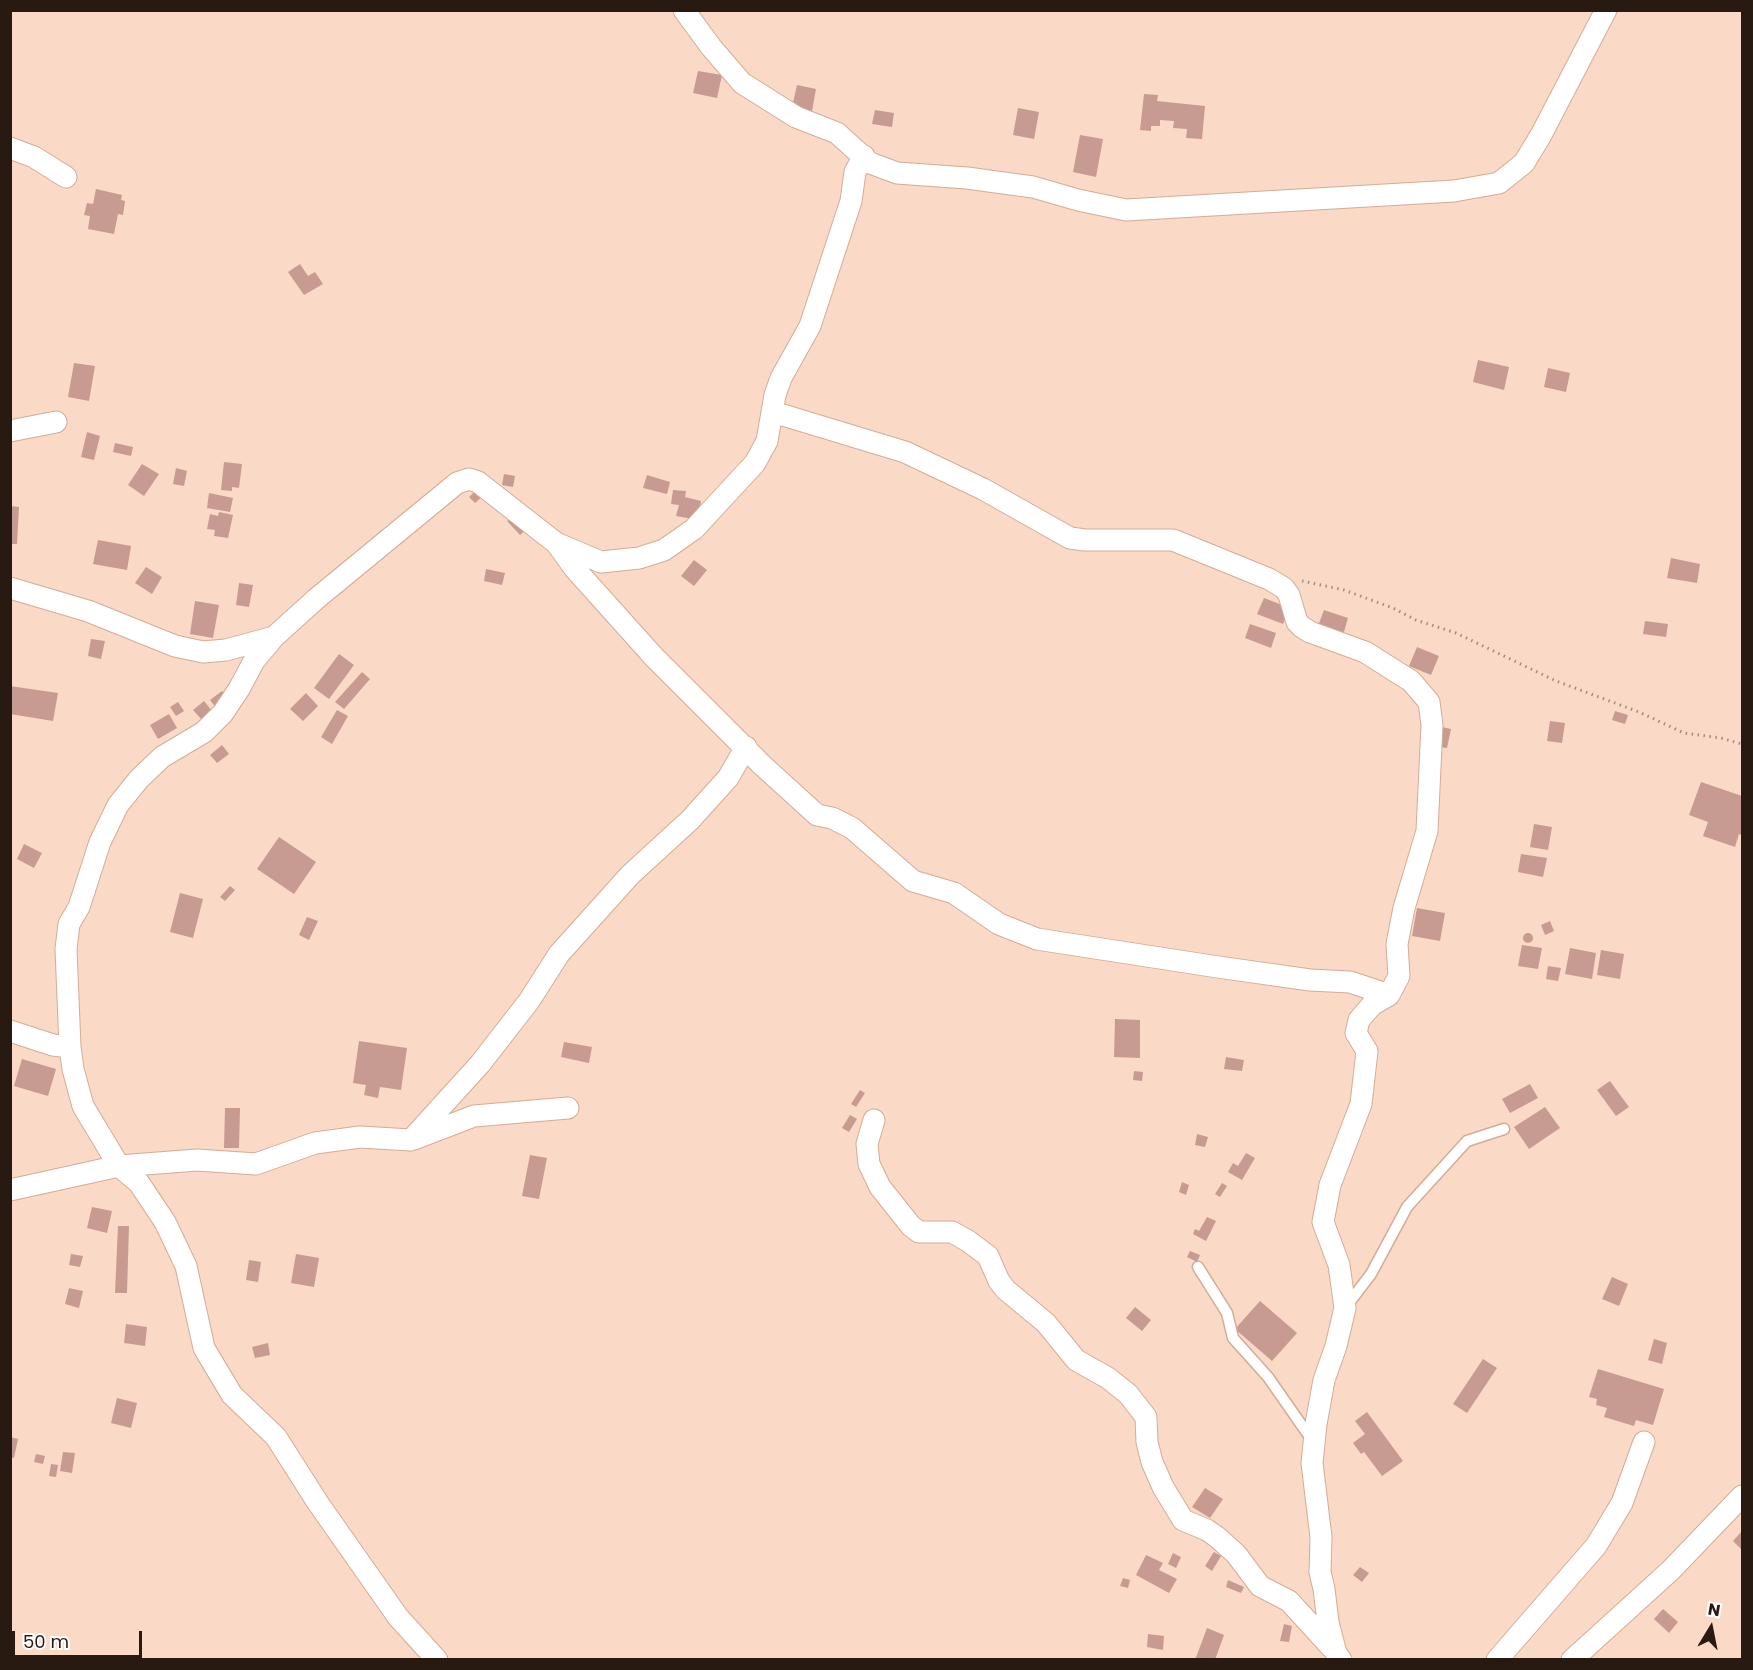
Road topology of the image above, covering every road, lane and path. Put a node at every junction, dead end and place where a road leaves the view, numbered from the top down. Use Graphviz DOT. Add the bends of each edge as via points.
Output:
graph roads {
  1 [pos="684,10"];
  2 [pos="1606,10"];
  3 [pos="10,148"];
  4 [pos="864,156"];
  5 [pos="66,177"];
  6 [pos="773,412"];
  7 [pos="56,422"];
  8 [pos="10,431"];
  9 [pos="556,543"];
  10 [pos="1269,579"];
  11 [pos="10,588"];
  12 [pos="274,638"];
  13 [pos="1743,744"];
  14 [pos="746,747"];
  15 [pos="1389,995"];
  16 [pos="10,1031"];
  17 [pos="70,1047"];
  18 [pos="568,1108"];
  19 [pos="874,1120"];
  20 [pos="1504,1129"];
  21 [pos="411,1140"];
  22 [pos="119,1167"];
  23 [pos="10,1190"];
  24 [pos="1198,1268"];
  25 [pos="1345,1308"];
  26 [pos="1644,1442"];
  27 [pos="1314,1443"];
  28 [pos="1743,1496"];
  29 [pos="1339,1656"];
  30 [pos="437,1659"];
  31 [pos="1497,1659"];
  32 [pos="1572,1659"];
  1 -- 4 [label="street" via="742,83 796,117 837,133"];
  2 -- 4 [label="street" via="1524,163 1499,183 1454,191 1126,210 1033,188 897,173 870,163"];
  3 -- 5 [label="street" via="34,157"];
  4 -- 6 [label="street" via="855,172 851,201 810,326 781,378"];
  6 -- 9 [label="street" via="767,441 755,463 694,529 664,550 639,558 601,561"];
  6 -- 10 [label="street" via="905,452 984,489 1070,538 1173,540"];
  7 -- 8 [label="street"];
  9 -- 12 [label="street" via="478,482 464,480"];
  9 -- 14 [label="street" via="654,657"];
  10 -- 13 [label="path" via="1328,586 1368,598 1684,733"];
  10 -- 15 [label="street" via="1284,588 1302,627 1365,652 1411,681 1429,702 1432,725 1427,831 1397,944 1399,976"];
  11 -- 12 [label="street" via="88,611 175,646 203,652"];
  12 -- 17 [label="street" via="254,661 223,713 204,732 162,757 118,805 100,842 80,907 69,924 66,949"];
  14 -- 15 [label="street" via="817,815 852,828 913,881 954,893 999,924 1037,939 1218,968 1350,981"];
  14 -- 21 [label="street" via="728,778 690,820 630,875 559,954 480,1064"];
  15 -- 25 [label="street" via="1372,1005 1359,1020 1356,1033 1367,1051 1361,1104 1330,1185 1323,1222 1339,1265"];
  16 -- 17 [label="street"];
  17 -- 22 [label="street" via="83,1106"];
  18 -- 21 [label="street" via="474,1116"];
  19 -- 29 [label="street" via="867,1144 868,1164 880,1187 911,1226 919,1232 951,1232 988,1256 1006,1290 1046,1323 1076,1360 1128,1394 1146,1416 1152,1462 1184,1520 1218,1537 1260,1586 1289,1601"];
  20 -- 25 [label="lane" via="1467,1141 1407,1207 1371,1274"];
  21 -- 22 [label="street" via="360,1137 315,1143 256,1164 197,1160"];
  22 -- 23 [label="street"];
  22 -- 30 [label="street" via="139,1183 165,1222 186,1266 204,1347 232,1395 276,1437 398,1617"];
  24 -- 27 [label="lane" via="1227,1313 1233,1338 1268,1377"];
  25 -- 27 [label="street" via="1324,1380"];
  26 -- 31 [label="street" via="1622,1503 1596,1546"];
  27 -- 29 [label="street" via="1320,1572 1328,1622"];
  28 -- 32 [label="street" via="1671,1570"];
}
